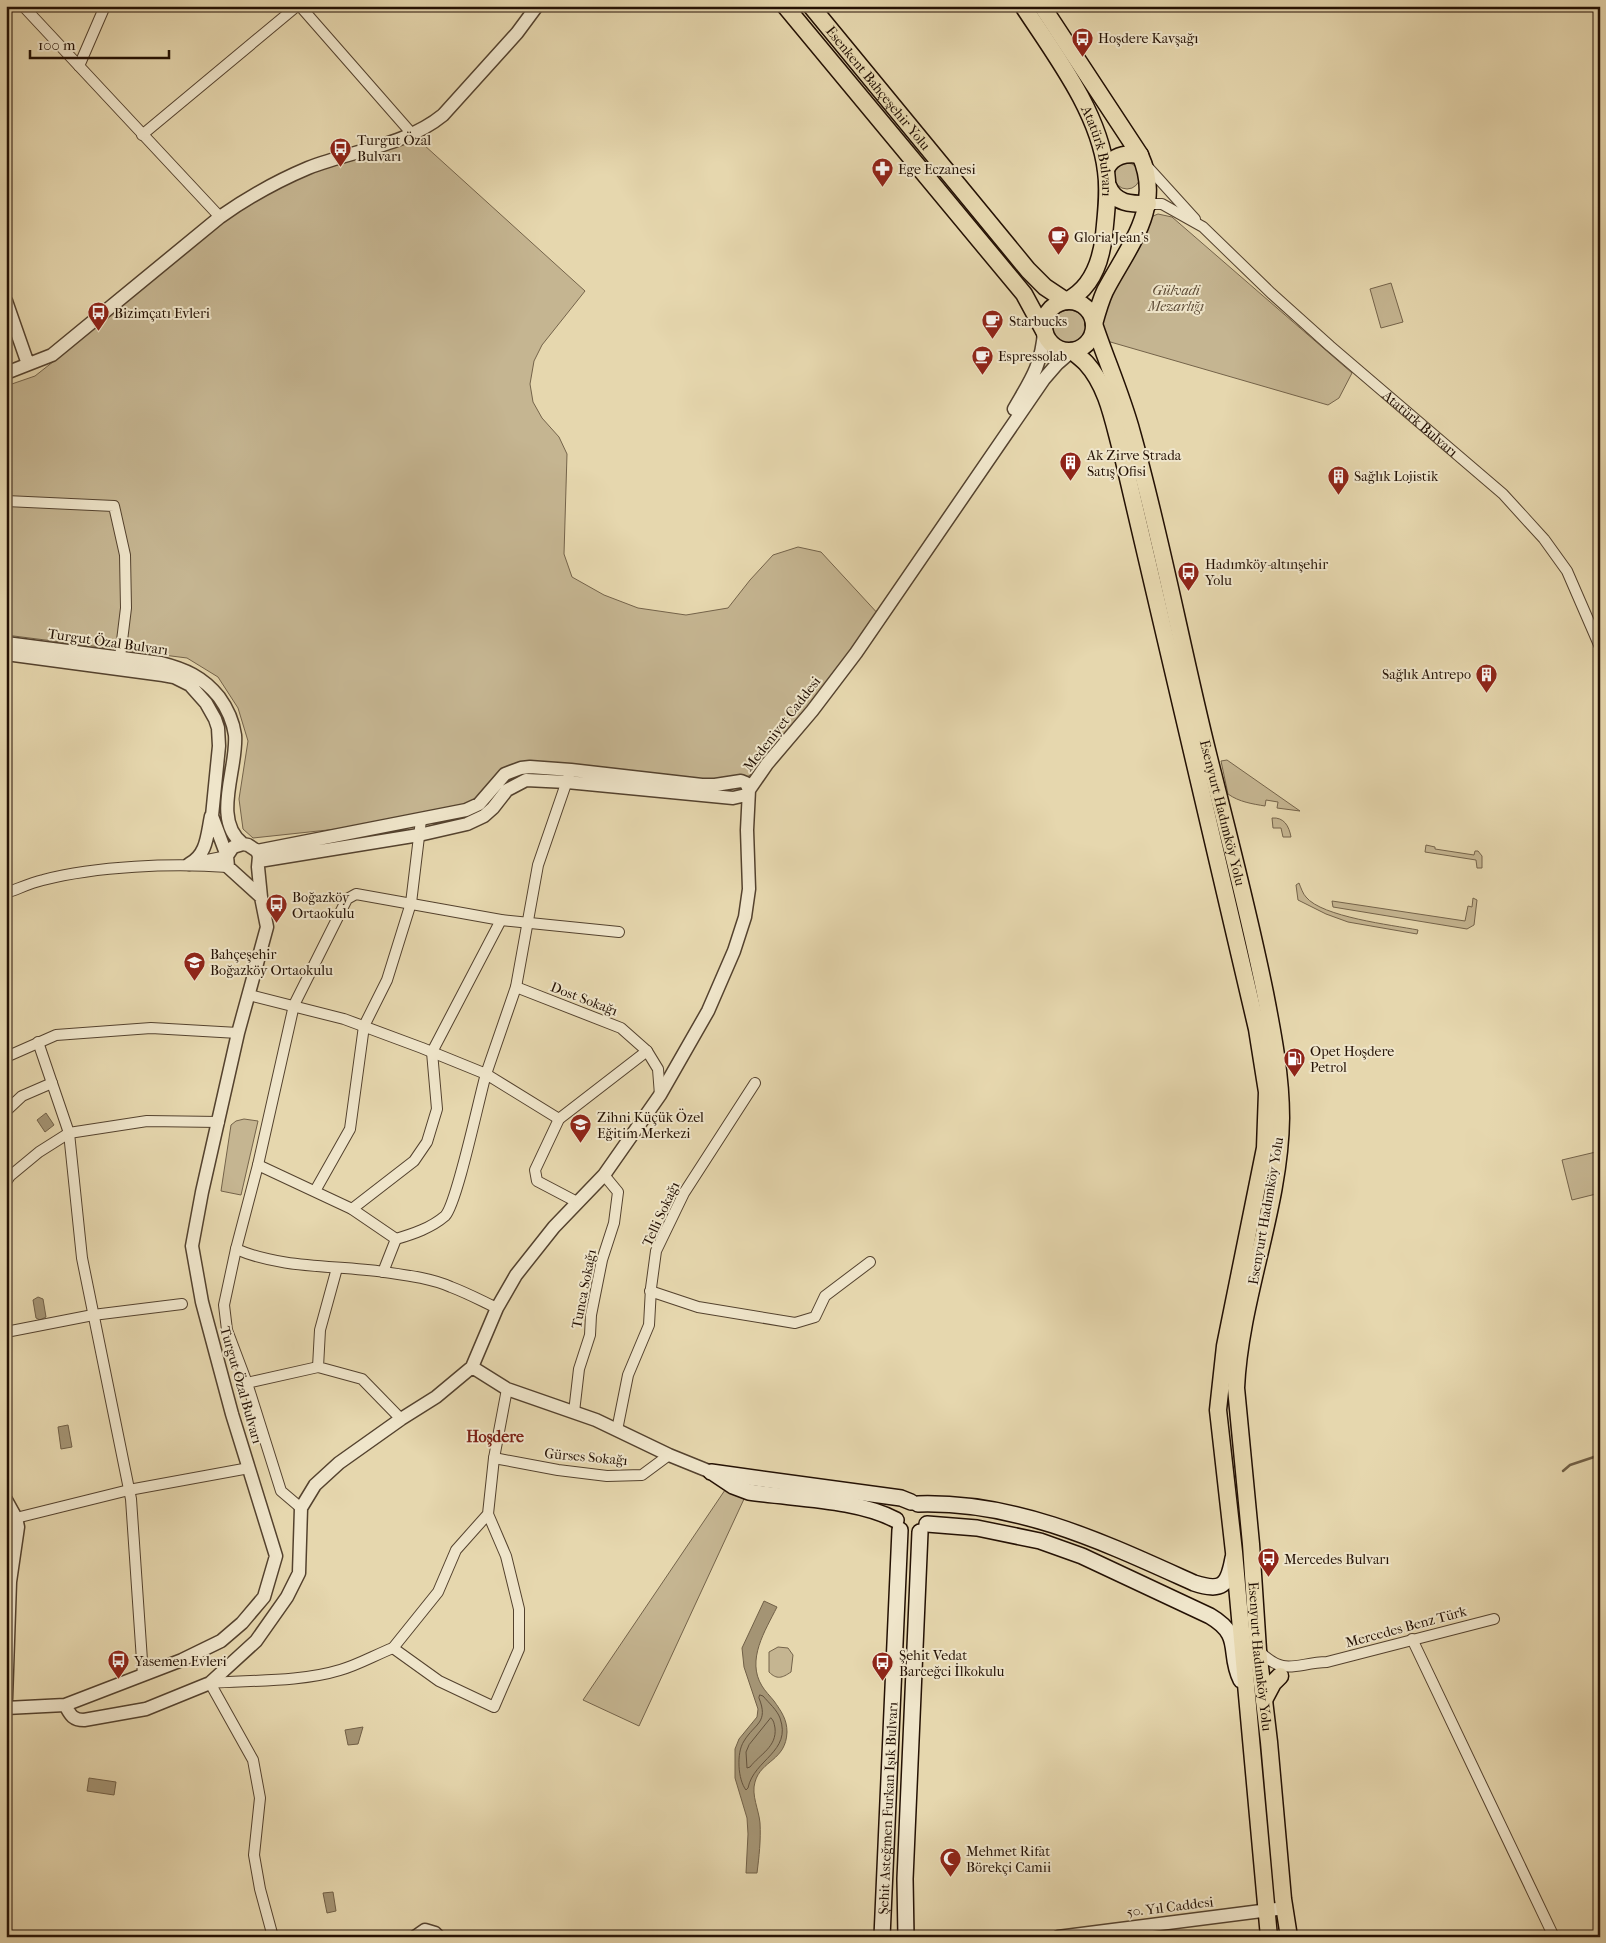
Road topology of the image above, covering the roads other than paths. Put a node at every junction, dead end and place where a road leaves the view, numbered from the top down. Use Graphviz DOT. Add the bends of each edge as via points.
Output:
graph roads {
  1 [pos="23,6"];
  2 [pos="105,6"];
  3 [pos="298,6"];
  4 [pos="537,6"];
  5 [pos="785,6"];
  6 [pos="811,6"];
  7 [pos="1023,6"];
  8 [pos="1042,6"];
  9 [pos="79,66"];
  10 [pos="142,135"];
  11 [pos="413,135"];
  12 [pos="1142,159"];
  13 [pos="1106,169"];
  14 [pos="1108,186"];
  15 [pos="1148,204"];
  16 [pos="220,217"];
  17 [pos="1203,227"];
  18 [pos="6,301"];
  19 [pos="1066,301"];
  20 [pos="1094,324"];
  21 [pos="1044,331"];
  22 [pos="1072,351"];
  23 [pos="28,364"];
  24 [pos="6,372"];
  25 [pos="972,483"];
  26 [pos="6,501"];
  27 [pos="6,643"];
  28 [pos="1600,647"];
  29 [pos="6,654"];
  30 [pos="120,657"];
  31 [pos="569,776"];
  32 [pos="749,790"];
  33 [pos="212,811"];
  34 [pos="421,820"];
  35 [pos="419,835"];
  36 [pos="243,844"];
  37 [pos="258,860"];
  38 [pos="227,861"];
  39 [pos="189,864"];
  40 [pos="240,876"];
  41 [pos="6,893"];
  42 [pos="262,897"];
  43 [pos="411,903"];
  44 [pos="502,920"];
  45 [pos="529,923"];
  46 [pos="618,932"];
  47 [pos="516,987"];
  48 [pos="249,995"];
  49 [pos="294,1006"];
  50 [pos="364,1026"];
  51 [pos="1264,1028"];
  52 [pos="238,1033"];
  53 [pos="38,1042"];
  54 [pos="647,1051"];
  55 [pos="432,1052"];
  56 [pos="6,1057"];
  57 [pos="486,1074"];
  58 [pos="52,1083"];
  59 [pos="755,1083"];
  60 [pos="660,1095"];
  61 [pos="6,1111"];
  62 [pos="559,1119"];
  63 [pos="219,1122"];
  64 [pos="69,1133"];
  65 [pos="258,1165"];
  66 [pos="604,1174"];
  67 [pos="6,1182"];
  68 [pos="315,1191"];
  69 [pos="578,1202"];
  70 [pos="352,1209"];
  71 [pos="396,1240"];
  72 [pos="236,1249"];
  73 [pos="870,1262"];
  74 [pos="337,1268"];
  75 [pos="383,1272"];
  76 [pos="650,1291"];
  77 [pos="182,1304"];
  78 [pos="497,1308"];
  79 [pos="93,1315"];
  80 [pos="6,1332"];
  81 [pos="318,1367"];
  82 [pos="472,1367"];
  83 [pos="247,1383"];
  84 [pos="506,1389"];
  85 [pos="574,1412"];
  86 [pos="401,1419"];
  87 [pos="617,1430"];
  88 [pos="669,1455"];
  89 [pos="494,1458"];
  90 [pos="249,1468"];
  91 [pos="711,1472"];
  92 [pos="129,1490"];
  93 [pos="6,1495"];
  94 [pos="7,1500"];
  95 [pos="915,1503"];
  96 [pos="301,1508"];
  97 [pos="488,1514"];
  98 [pos="16,1518"];
  99 [pos="898,1525"];
  100 [pos="923,1528"];
  101 [pos="1234,1552"];
  102 [pos="1494,1618"];
  103 [pos="1412,1639"];
  104 [pos="393,1648"];
  105 [pos="1258,1650"];
  106 [pos="1327,1662"];
  107 [pos="1261,1673"];
  108 [pos="143,1675"];
  109 [pos="1280,1676"];
  110 [pos="210,1683"];
  111 [pos="1247,1691"];
  112 [pos="6,1699"];
  113 [pos="1264,1700"];
  114 [pos="66,1705"];
  115 [pos="6,1708"];
  116 [pos="1284,1908"];
  117 [pos="1265,1910"];
  118 [pos="273,1937"];
  119 [pos="414,1937"];
  120 [pos="439,1937"];
  121 [pos="882,1937"];
  122 [pos="906,1937"];
  123 [pos="1058,1937"];
  124 [pos="1269,1937"];
  125 [pos="1289,1937"];
  126 [pos="1554,1937"];
  1 -- 9 [label="street"];
  2 -- 9 [label="street"];
  3 -- 10 [label="street"];
  3 -- 11 [label="street"];
  4 -- 11 [label="street" via="443,115"];
  5 -- 21 [label="main road, Esenkent Bahçeşehir Yolu" via="1024,294"];
  6 -- 19 [label="main road, Esenkent Bahçeşehir Yolu" via="1028,270"];
  7 -- 13 [label="main road, Atatürk Bulvarı" via="1070,78 1089,114"];
  8 -- 12 [label="main road, Atatürk Bulvarı"];
  9 -- 10 [label="street"];
  10 -- 16 [label="street"];
  11 -- 16 [label="street" via="309,168 243,201"];
  12 -- 13 [label="main road" via="1126,154 1110,162"];
  12 -- 15 [label="main road, Atatürk Bulvarı" via="1148,178"];
  12 -- 17 [label="street, Atatürk Bulvarı"];
  13 -- 14 [label="main road, Atatürk Bulvarı"];
  14 -- 15 [label="main road" via="1122,202"];
  14 -- 19 [label="main road, Atatürk Bulvarı" via="1098,262 1086,287"];
  15 -- 17 [label="street, Atatürk Bulvarı" via="1162,204"];
  15 -- 20 [label="main road, Atatürk Bulvarı" via="1104,295"];
  16 -- 23 [label="street" via="52,355"];
  17 -- 28 [label="street, Atatürk Bulvarı" via="1271,294 1502,494 1544,539 1567,571"];
  18 -- 23 [label="street"];
  19 -- 20 [label="main road" via="1082,305"];
  19 -- 21 [label="main road" via="1052,308 1044,323"];
  20 -- 22 [label="main road" via="1090,339"];
  20 -- 51 [label="main road, Esenyurt Hadımköy Yolu" via="1134,440 1252,928"];
  21 -- 22 [label="main road" via="1057,348"];
  21 -- 25 [label="street" via="1039,365"];
  22 -- 25 [label="street" via="1044,379"];
  22 -- 51 [label="main road, Esenyurt Hadımköy Yolu" via="1087,364 1098,381 1123,457"];
  23 -- 24 [label="street"];
  25 -- 32 [label="street, Medeniyet Caddesi" via="856,653"];
  26 -- 30 [label="street" via="114,506 124,555 126,608"];
  27 -- 30 [label="street, Turgut Özal Bulvarı"];
  29 -- 33 [label="street, Turgut Özal Bulvarı" via="162,675 190,685 206,702 218,728"];
  30 -- 36 [label="street, Turgut Özal Bulvarı" via="181,668 204,681 222,701 235,735 227,819 232,832"];
  31 -- 32 [label="street" via="733,798 744,797"];
  31 -- 34 [label="street" via="530,767 511,771 479,804"];
  31 -- 35 [label="street" via="526,780 507,790 493,808 476,820"];
  31 -- 45 [label="street" via="538,865"];
  32 -- 60 [label="street, Medeniyet Caddesi" via="749,889 745,917 708,1011"];
  33 -- 38 [label="street, Turgut Özal Bulvarı"];
  33 -- 39 [label="street" via="203,852"];
  34 -- 35 [label="street"];
  34 -- 37 [label="street"];
  35 -- 37 [label="street"];
  35 -- 43 [label="street"];
  36 -- 37 [label="street" via="248,844"];
  36 -- 38 [label="street" via="233,847"];
  37 -- 40 [label="street" via="251,874"];
  37 -- 42 [label="street, Turgut Özal Bulvarı"];
  38 -- 39 [label="street"];
  38 -- 40 [label="street" via="235,875"];
  39 -- 41 [label="street" via="68,875"];
  40 -- 42 [label="street"];
  42 -- 48 [label="street, Turgut Özal Bulvarı" via="267,927"];
  43 -- 44 [label="street"];
  43 -- 49 [label="street" via="356,894 347,899"];
  43 -- 50 [label="street" via="387,980"];
  44 -- 45 [label="street"];
  44 -- 55 [label="street"];
  45 -- 46 [label="street"];
  45 -- 47 [label="street"];
  47 -- 54 [label="street, Dost Sokağı" via="622,1028"];
  47 -- 57 [label="street"];
  48 -- 49 [label="street"];
  48 -- 52 [label="street, Turgut Özal Bulvarı"];
  49 -- 50 [label="street"];
  49 -- 65 [label="street"];
  50 -- 55 [label="street"];
  50 -- 68 [label="street" via="350,1129"];
  51 -- 101 [label="main road, Esenyurt Hadımköy Yolu" via="1265,1148 1225,1346 1218,1410"];
  51 -- 105 [label="main road, Esenyurt Hadımköy Yolu" via="1280,1093 1280,1142 1242,1336 1236,1388"];
  52 -- 53 [label="street" via="151,1028 56,1035"];
  52 -- 63 [label="street, Turgut Özal Bulvarı"];
  53 -- 56 [label="street"];
  53 -- 58 [label="street"];
  54 -- 60 [label="street, Dost Sokağı" via="658,1069"];
  54 -- 62 [label="street"];
  55 -- 57 [label="street"];
  55 -- 70 [label="street" via="437,1109 427,1142 414,1161"];
  57 -- 62 [label="street"];
  57 -- 71 [label="street" via="455,1196 446,1215 421,1231"];
  58 -- 61 [label="street" via="22,1096"];
  58 -- 64 [label="street"];
  59 -- 76 [label="street, Telli Sokağı" via="684,1194 656,1252"];
  60 -- 66 [label="street, Medeniyet Caddesi"];
  62 -- 69 [label="street" via="535,1170 537,1181"];
  63 -- 64 [label="street" via="147,1121"];
  63 -- 90 [label="street, Turgut Özal Bulvarı" via="192,1246 202,1302"];
  64 -- 67 [label="street" via="39,1152"];
  64 -- 79 [label="street" via="82,1258"];
  65 -- 68 [label="street"];
  65 -- 72 [label="street"];
  66 -- 69 [label="street, Medeniyet Caddesi"];
  66 -- 85 [label="street, Tunca Sokağı" via="618,1192 614,1222 602,1260 591,1315 590,1335 579,1369"];
  68 -- 70 [label="street"];
  69 -- 78 [label="street, Medeniyet Caddesi" via="516,1275"];
  70 -- 71 [label="street"];
  71 -- 75 [label="street"];
  72 -- 74 [label="street" via="252,1256"];
  72 -- 83 [label="street" via="224,1305 227,1330"];
  73 -- 76 [label="street" via="825,1296 815,1317 795,1323 698,1307"];
  74 -- 75 [label="street"];
  74 -- 81 [label="street" via="320,1330"];
  75 -- 78 [label="street" via="450,1286"];
  76 -- 87 [label="street, Telli Sokağı" via="648,1326 628,1375"];
  77 -- 79 [label="street"];
  78 -- 82 [label="street, Medeniyet Caddesi"];
  79 -- 80 [label="street"];
  79 -- 92 [label="street"];
  81 -- 83 [label="street"];
  81 -- 86 [label="street" via="362,1379"];
  82 -- 84 [label="street"];
  82 -- 86 [label="street" via="436,1397"];
  83 -- 96 [label="street" via="281,1491"];
  84 -- 85 [label="street"];
  84 -- 89 [label="street"];
  85 -- 87 [label="street"];
  86 -- 96 [label="street" via="315,1485"];
  87 -- 88 [label="street"];
  88 -- 89 [label="street, Gürses Sokağı" via="642,1475 558,1470"];
  88 -- 91 [label="street"];
  89 -- 97 [label="street"];
  90 -- 92 [label="street"];
  90 -- 108 [label="street, Turgut Özal Bulvarı" via="276,1556 264,1597 242,1623 220,1641"];
  91 -- 95 [label="main road" via="901,1498"];
  91 -- 99 [label="main road" via="749,1492 862,1508 882,1513"];
  92 -- 98 [label="street"];
  92 -- 108 [label="street"];
  93 -- 94 [label="street"];
  94 -- 98 [label="street"];
  95 -- 99 [label="main road" via="906,1503 898,1510"];
  95 -- 100 [label="main road" via="927,1514"];
  95 -- 101 [label="main road" via="970,1506 1038,1520 1096,1539 1194,1583 1208,1586 1220,1586 1228,1580"];
  96 -- 110 [label="street" via="299,1572 287,1597 256,1641"];
  97 -- 104 [label="street" via="456,1550 438,1592"];
  97 -- 104 [label="street" via="506,1556 519,1609 519,1649 494,1707 440,1680"];
  98 -- 112 [label="street"];
  99 -- 100 [label="main road" via="910,1534"];
  99 -- 121 [label="main road, Şehit Asteğmen Furkan Işık Bulvarı"];
  100 -- 111 [label="main road" via="977,1528 1040,1541 1082,1556 1210,1616 1231,1636 1237,1672"];
  100 -- 122 [label="main road, Şehit Asteğmen Furkan Işık Bulvarı" via="905,1879"];
  101 -- 111 [label="main road, Esenyurt Hadımköy Yolu"];
  102 -- 103 [label="street, Mercedes Benz Türk"];
  103 -- 106 [label="street, Mercedes Benz Türk"];
  103 -- 126 [label="street"];
  104 -- 110 [label="street" via="339,1670 286,1680"];
  105 -- 106 [label="street, Mercedes Benz Türk" via="1275,1665 1288,1668"];
  105 -- 107 [label="main road, Esenyurt Hadımköy Yolu"];
  106 -- 109 [label="street, Mercedes Benz Türk"];
  107 -- 109 [label="street, Mercedes Benz Türk"];
  107 -- 113 [label="main road, Esenyurt Hadımköy Yolu"];
  108 -- 114 [label="street, Turgut Özal Bulvarı"];
  109 -- 113 [label="main road"];
  110 -- 114 [label="street" via="146,1709 84,1720 72,1717"];
  110 -- 118 [label="street" via="253,1760 260,1798 254,1855"];
  111 -- 117 [label="main road, Esenyurt Hadımköy Yolu"];
  113 -- 116 [label="main road, Esenyurt Hadımköy Yolu"];
  114 -- 115 [label="street, Turgut Özal Bulvarı"];
  116 -- 117 [label="street, 50. Yıl Caddesi"];
  116 -- 125 [label="main road, Esenyurt Hadımköy Yolu"];
  117 -- 123 [label="street, 50. Yıl Caddesi"];
  117 -- 124 [label="main road, Esenyurt Hadımköy Yolu"];
  119 -- 120 [label="street" via="425,1930 435,1932"];
}
